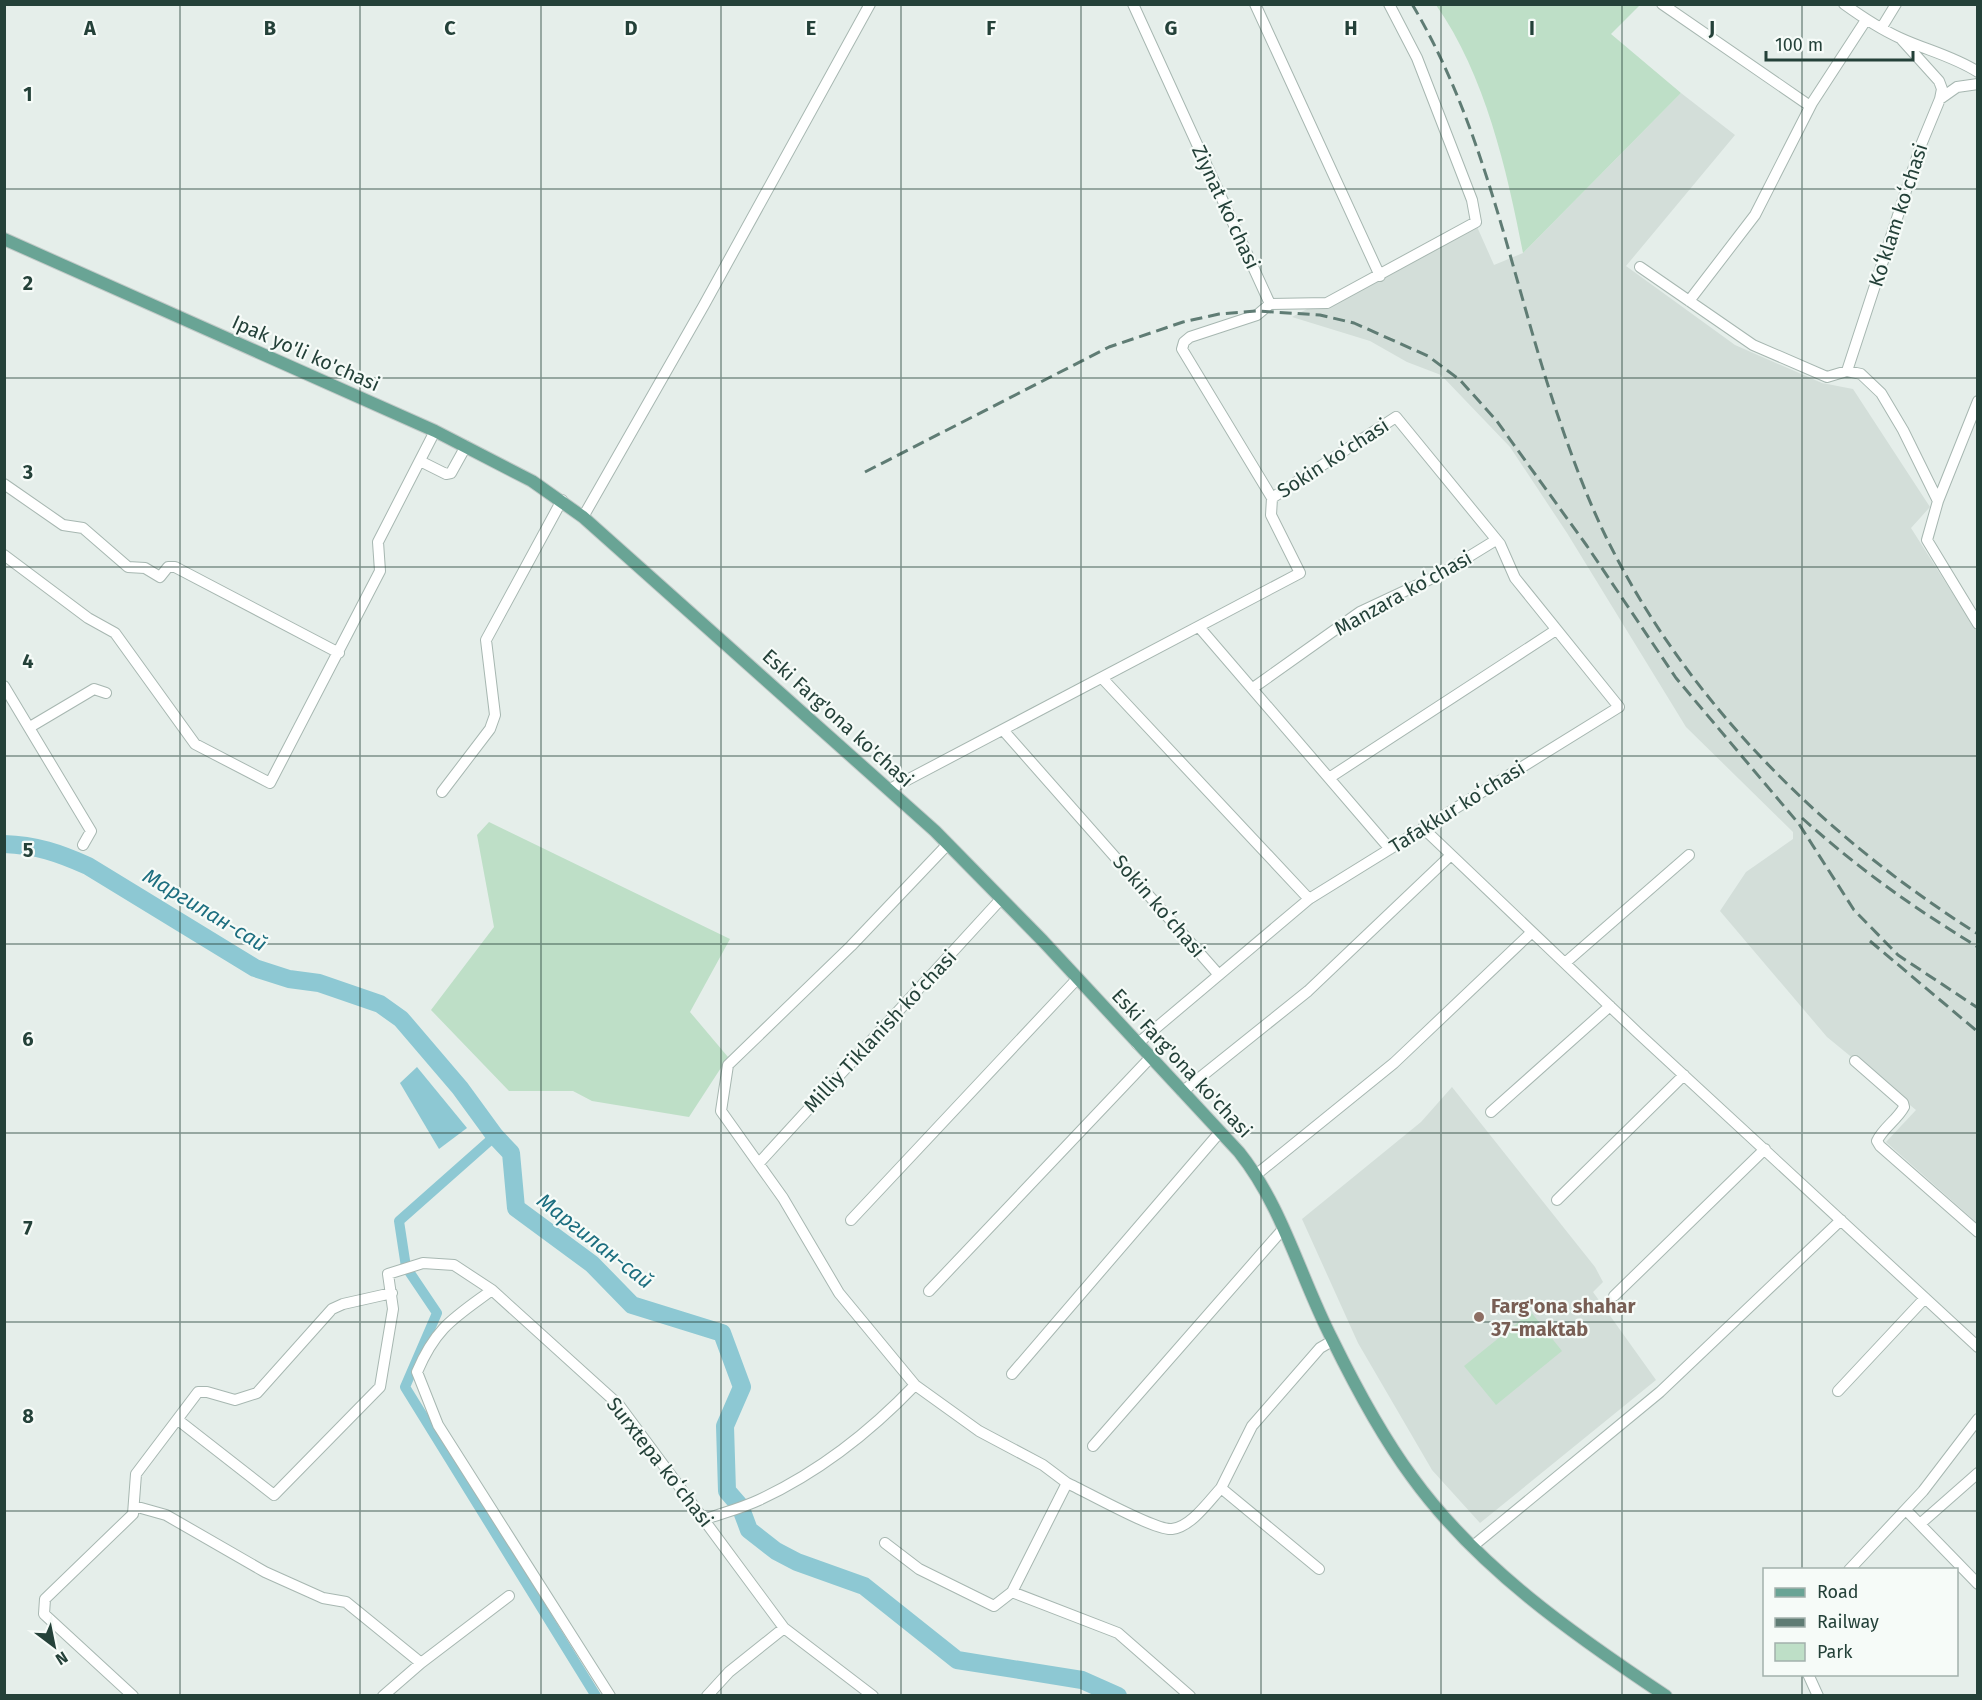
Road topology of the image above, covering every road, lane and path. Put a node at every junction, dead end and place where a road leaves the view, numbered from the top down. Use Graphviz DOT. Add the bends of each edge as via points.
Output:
graph roads {
  1 [pos="870,4"];
  2 [pos="1133,4"];
  3 [pos="1255,4"];
  4 [pos="1389,4"];
  5 [pos="1662,4"];
  6 [pos="1844,4"];
  7 [pos="1896,4"];
  8 [pos="1866,20"];
  9 [pos="1882,27"];
  10 [pos="1900,38"];
  11 [pos="1977,72"];
  12 [pos="1977,84"];
  13 [pos="1940,99"];
  14 [pos="1810,106"];
  15 [pos="4,239"];
  16 [pos="1640,267"];
  17 [pos="1380,276"];
  18 [pos="1689,301"];
  19 [pos="1270,304"];
  20 [pos="1847,371"];
  21 [pos="1977,401"];
  22 [pos="435,431"];
  23 [pos="466,447"];
  24 [pos="420,461"];
  25 [pos="4,484"];
  26 [pos="1272,498"];
  27 [pos="562,500"];
  28 [pos="1938,501"];
  29 [pos="583,517"];
  30 [pos="1496,540"];
  31 [pos="4,555"];
  32 [pos="1977,624"];
  33 [pos="1199,627"];
  34 [pos="1556,630"];
  35 [pos="339,653"];
  36 [pos="1102,678"];
  37 [pos="4,686"];
  38 [pos="1252,688"];
  39 [pos="106,693"];
  40 [pos="30,728"];
  41 [pos="1003,730"];
  42 [pos="1329,777"];
  43 [pos="890,789"];
  44 [pos="442,792"];
  45 [pos="1423,828"];
  46 [pos="948,844"];
  47 [pos="83,845"];
  48 [pos="1390,849"];
  49 [pos="1451,855"];
  50 [pos="1689,855"];
  51 [pos="1001,899"];
  52 [pos="1309,899"];
  53 [pos="1532,932"];
  54 [pos="1565,963"];
  55 [pos="1219,975"];
  56 [pos="1077,979"];
  57 [pos="1610,1006"];
  58 [pos="1137,1044"];
  59 [pos="1150,1058"];
  60 [pos="1855,1060"];
  61 [pos="1684,1075"];
  62 [pos="1182,1092"];
  63 [pos="1491,1112"];
  64 [pos="1220,1132"];
  65 [pos="1765,1149"];
  66 [pos="759,1163"];
  67 [pos="1257,1174"];
  68 [pos="1557,1200"];
  69 [pos="851,1220"];
  70 [pos="1841,1220"];
  71 [pos="1284,1228"];
  72 [pos="1977,1232"];
  73 [pos="492,1290"];
  74 [pos="929,1291"];
  75 [pos="392,1293"];
  76 [pos="1614,1296"];
  77 [pos="1925,1298"];
  78 [pos="1332,1341"];
  79 [pos="1977,1347"];
  80 [pos="1012,1374"];
  81 [pos="915,1384"];
  82 [pos="1838,1391"];
  83 [pos="1977,1419"];
  84 [pos="178,1420"];
  85 [pos="1093,1446"];
  86 [pos="1977,1473"];
  87 [pos="1067,1483"];
  88 [pos="1221,1488"];
  89 [pos="134,1506"];
  90 [pos="1906,1510"];
  91 [pos="706,1519"];
  92 [pos="1920,1524"];
  93 [pos="885,1543"];
  94 [pos="1473,1546"];
  95 [pos="1851,1568"];
  96 [pos="1319,1569"];
  97 [pos="1977,1584"];
  98 [pos="1012,1592"];
  99 [pos="509,1596"];
  100 [pos="784,1628"];
  101 [pos="421,1663"];
  102 [pos="1809,1676"];
  103 [pos="133,1695"];
  104 [pos="383,1695"];
  105 [pos="610,1695"];
  106 [pos="707,1695"];
  107 [pos="873,1695"];
  108 [pos="1190,1695"];
  109 [pos="1666,1695"];
  110 [pos="1818,1695"];
  1 -- 29 [label="street"];
  2 -- 19 [label="street, Ziynat koʻchasi"];
  3 -- 17 [label="street"];
  4 -- 17 [label="street" via="1418,58 1477,219"];
  5 -- 14 [label="street"];
  6 -- 8 [label="street"];
  7 -- 9 [label="street"];
  8 -- 9 [label="street"];
  8 -- 14 [label="street"];
  9 -- 10 [label="street"];
  10 -- 11 [label="street" via="1942,53"];
  10 -- 13 [label="street" via="1939,81"];
  12 -- 13 [label="street" via="1957,87"];
  13 -- 20 [label="street, Koʻklam koʻchasi" via="1921,145"];
  14 -- 18 [label="street" via="1755,215"];
  15 -- 22 [label="main road, Ipak yo'li ko'chasi"];
  16 -- 18 [label="street"];
  17 -- 19 [label="street" via="1320,304"];
  18 -- 20 [label="street" via="1753,345 1827,377"];
  19 -- 26 [label="street" via="1257,315 1190,337 1182,349"];
  20 -- 28 [label="street" via="1861,374 1881,393"];
  21 -- 28 [label="street"];
  22 -- 23 [label="main road, Ipak yo'li ko'chasi"];
  22 -- 24 [label="street"];
  23 -- 24 [label="street" via="446,474"];
  23 -- 27 [label="main road, Ipak yo'li ko'chasi"];
  24 -- 35 [label="street" via="378,542 380,571"];
  25 -- 35 [label="street" via="63,525 82,528 128,567 145,568 160,577 168,567 175,567"];
  26 -- 30 [label="street, Sokin koʻchasi" via="1396,417"];
  26 -- 33 [label="street, Sokin koʻchasi" via="1271,515 1300,573"];
  27 -- 29 [label="main road, Ipak yo'li ko'chasi"];
  27 -- 44 [label="street" via="486,640 495,715 490,729"];
  28 -- 32 [label="street" via="1927,540"];
  29 -- 43 [label="main road, Eski Farg'ona ko'chasi"];
  30 -- 34 [label="street, Tafakkur koʻchasi" via="1515,578"];
  30 -- 38 [label="street, Manzara koʻchasi" via="1439,575 1360,612"];
  31 -- 35 [label="street" via="88,618 115,633 195,744 270,783"];
  33 -- 36 [label="street, Sokin koʻchasi"];
  33 -- 38 [label="street"];
  34 -- 42 [label="street"];
  34 -- 45 [label="street, Tafakkur koʻchasi" via="1619,707"];
  36 -- 41 [label="street, Sokin koʻchasi"];
  36 -- 52 [label="street"];
  37 -- 40 [label="street"];
  38 -- 42 [label="street"];
  39 -- 40 [label="street" via="94,689"];
  40 -- 47 [label="street" via="91,831"];
  41 -- 43 [label="street, Sokin koʻchasi"];
  41 -- 55 [label="street, Sokin koʻchasi"];
  42 -- 48 [label="street"];
  43 -- 46 [label="main road, Eski Farg'ona ko'chasi"];
  45 -- 48 [label="street, Tafakkur koʻchasi"];
  45 -- 49 [label="street"];
  46 -- 51 [label="main road, Eski Farg'ona ko'chasi"];
  46 -- 66 [label="street" via="851,946 728,1065 722,1111"];
  48 -- 52 [label="street, Tafakkur koʻchasi"];
  49 -- 53 [label="street"];
  49 -- 62 [label="street" via="1308,991"];
  50 -- 54 [label="street"];
  51 -- 56 [label="main road, Eski Farg'ona ko'chasi"];
  51 -- 66 [label="street, Milliy Tiklanish koʻchasi"];
  52 -- 55 [label="street, Tafakkur koʻchasi"];
  53 -- 54 [label="street"];
  53 -- 67 [label="street" via="1394,1063"];
  54 -- 57 [label="street"];
  55 -- 58 [label="street, Tafakkur koʻchasi"];
  56 -- 58 [label="main road, Eski Farg'ona ko'chasi"];
  56 -- 69 [label="street"];
  57 -- 61 [label="street"];
  57 -- 63 [label="street"];
  58 -- 59 [label="main road, Eski Farg'ona ko'chasi"];
  59 -- 62 [label="main road, Eski Farg'ona ko'chasi"];
  59 -- 74 [label="street"];
  60 -- 72 [label="street" via="1903,1103 1899,1115 1880,1135 1880,1146"];
  61 -- 65 [label="street"];
  61 -- 68 [label="street"];
  62 -- 64 [label="main road, Eski Farg'ona ko'chasi"];
  64 -- 67 [label="main road, Eski Farg'ona ko'chasi"];
  64 -- 80 [label="street"];
  65 -- 70 [label="street"];
  65 -- 76 [label="street"];
  66 -- 81 [label="street" via="840,1293"];
  67 -- 71 [label="main road, Eski Farg'ona ko'chasi"];
  70 -- 77 [label="street"];
  70 -- 94 [label="street" via="1660,1392"];
  71 -- 78 [label="main road, Eski Farg'ona ko'chasi"];
  71 -- 85 [label="street"];
  73 -- 75 [label="street, Surxtepa koʻchasi" via="454,1265 418,1264 388,1274"];
  73 -- 91 [label="street, Surxtepa koʻchasi" via="619,1405"];
  73 -- 105 [label="street" via="444,1325 428,1345 417,1372 438,1425"];
  75 -- 84 [label="street" via="333,1309 257,1393 235,1400 198,1392"];
  75 -- 84 [label="street" via="392,1319 380,1387 274,1495"];
  77 -- 79 [label="street"];
  77 -- 82 [label="street"];
  78 -- 88 [label="street" via="1320,1348 1252,1426"];
  78 -- 94 [label="main road, Eski Farg'ona ko'chasi" via="1412,1477"];
  81 -- 87 [label="street" via="979,1431 1043,1465"];
  81 -- 91 [label="street" via="886,1415 783,1488"];
  83 -- 90 [label="street"];
  84 -- 89 [label="street" via="136,1474"];
  86 -- 92 [label="street"];
  87 -- 88 [label="street" via="1155,1526 1173,1529 1190,1520"];
  87 -- 98 [label="street"];
  88 -- 96 [label="street"];
  89 -- 101 [label="street" via="166,1515 265,1572 322,1598 346,1602"];
  89 -- 103 [label="street" via="133,1514 45,1599 44,1614"];
  90 -- 92 [label="street"];
  90 -- 95 [label="street"];
  91 -- 100 [label="street, Surxtepa koʻchasi"];
  92 -- 97 [label="street"];
  93 -- 98 [label="street" via="919,1569 994,1606"];
  94 -- 109 [label="main road, Eski Farg'ona ko'chasi" via="1564,1625"];
  98 -- 108 [label="street" via="1118,1633"];
  99 -- 101 [label="street"];
  100 -- 106 [label="street"];
  100 -- 107 [label="street, Surxtepa koʻchasi"];
  101 -- 104 [label="street"];
  102 -- 110 [label="street"];
}
